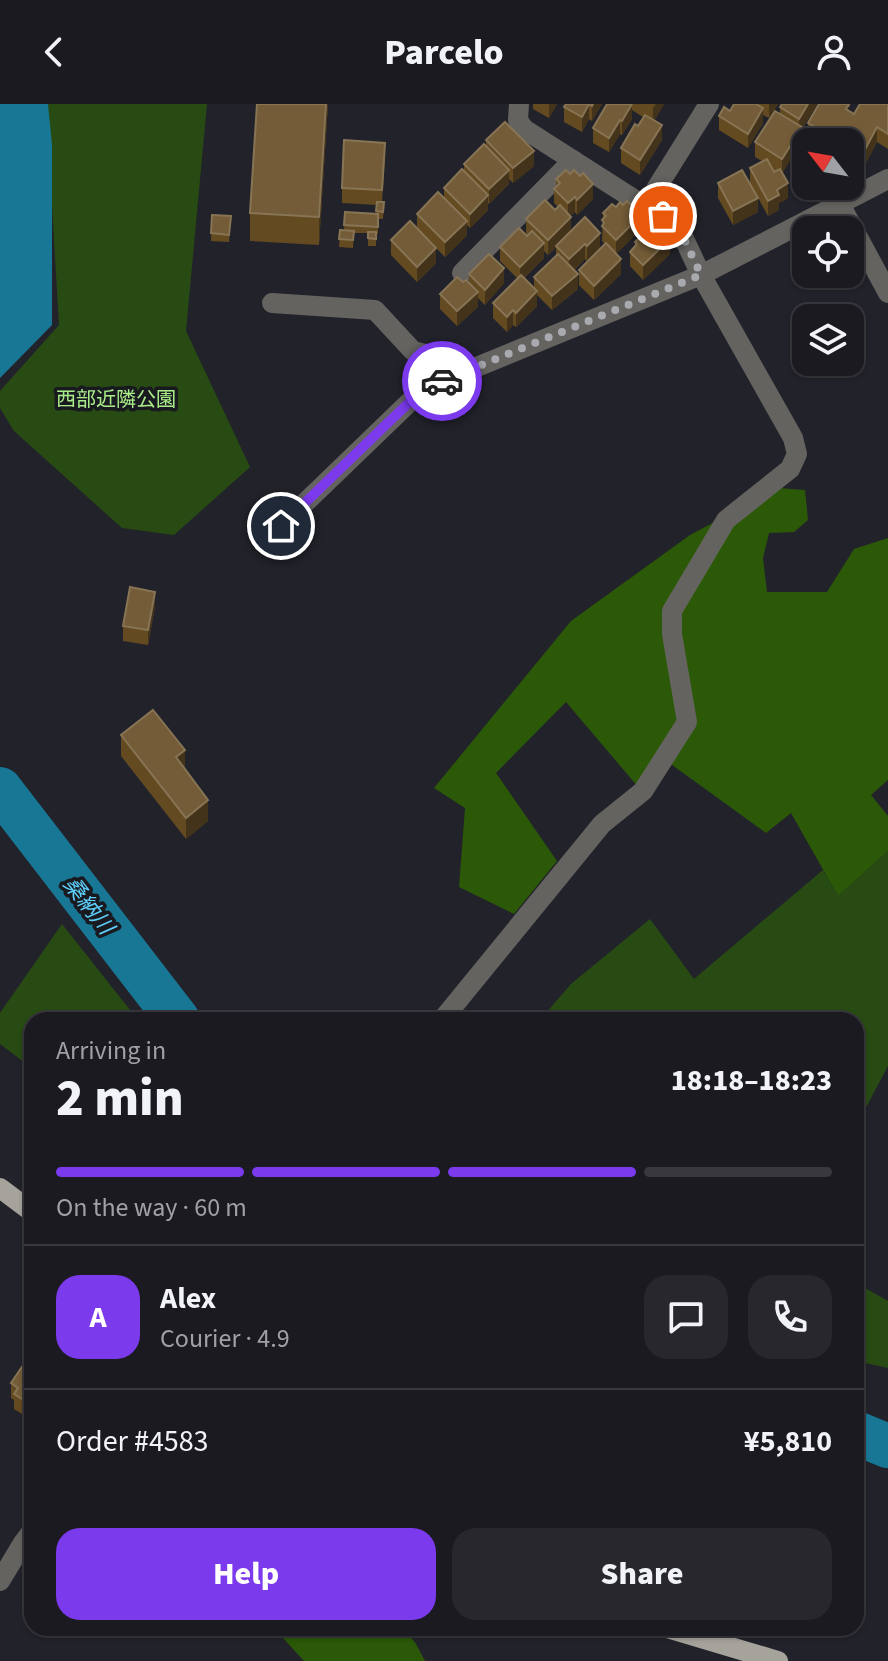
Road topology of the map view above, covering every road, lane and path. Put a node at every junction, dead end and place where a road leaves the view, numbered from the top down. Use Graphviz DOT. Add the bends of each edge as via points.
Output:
graph roads {
  1 [pos="519,104"];
  2 [pos="709,104"];
  3 [pos="573,160"];
  4 [pos="888,179"];
  5 [pos="840,204"];
  6 [pos="646,205"];
  7 [pos="462,273"];
  8 [pos="701,275"];
  9 [pos="888,293"];
  10 [pos="272,303"];
  11 [pos="448,378"];
  12 [pos="281,526"];
  13 [pos="449,1012"];
  14 [pos="0,1188"];
  15 [pos="24,1206"];
  16 [pos="24,1542"];
  17 [pos="0,1581"];
  18 [pos="694,1636"];
  19 [pos="778,1661"];
  1 -- 3 [label="street" via="518,120 524,129"];
  2 -- 6 [label="street"];
  3 -- 6 [label="street"];
  3 -- 7 [label="street"];
  4 -- 5 [label="street"];
  5 -- 8 [label="street"];
  5 -- 9 [label="street"];
  6 -- 8 [label="street" via="679,228"];
  8 -- 11 [label="street"];
  8 -- 13 [label="street" via="793,438 797,454 790,469 726,520 672,611 687,722 643,791 602,824"];
  10 -- 11 [label="street" via="375,310 413,351 441,358"];
  11 -- 12 [label="street" via="423,389"];
  14 -- 15 [label="main road"];
  16 -- 17 [label="street"];
  18 -- 19 [label="main road"];
}
